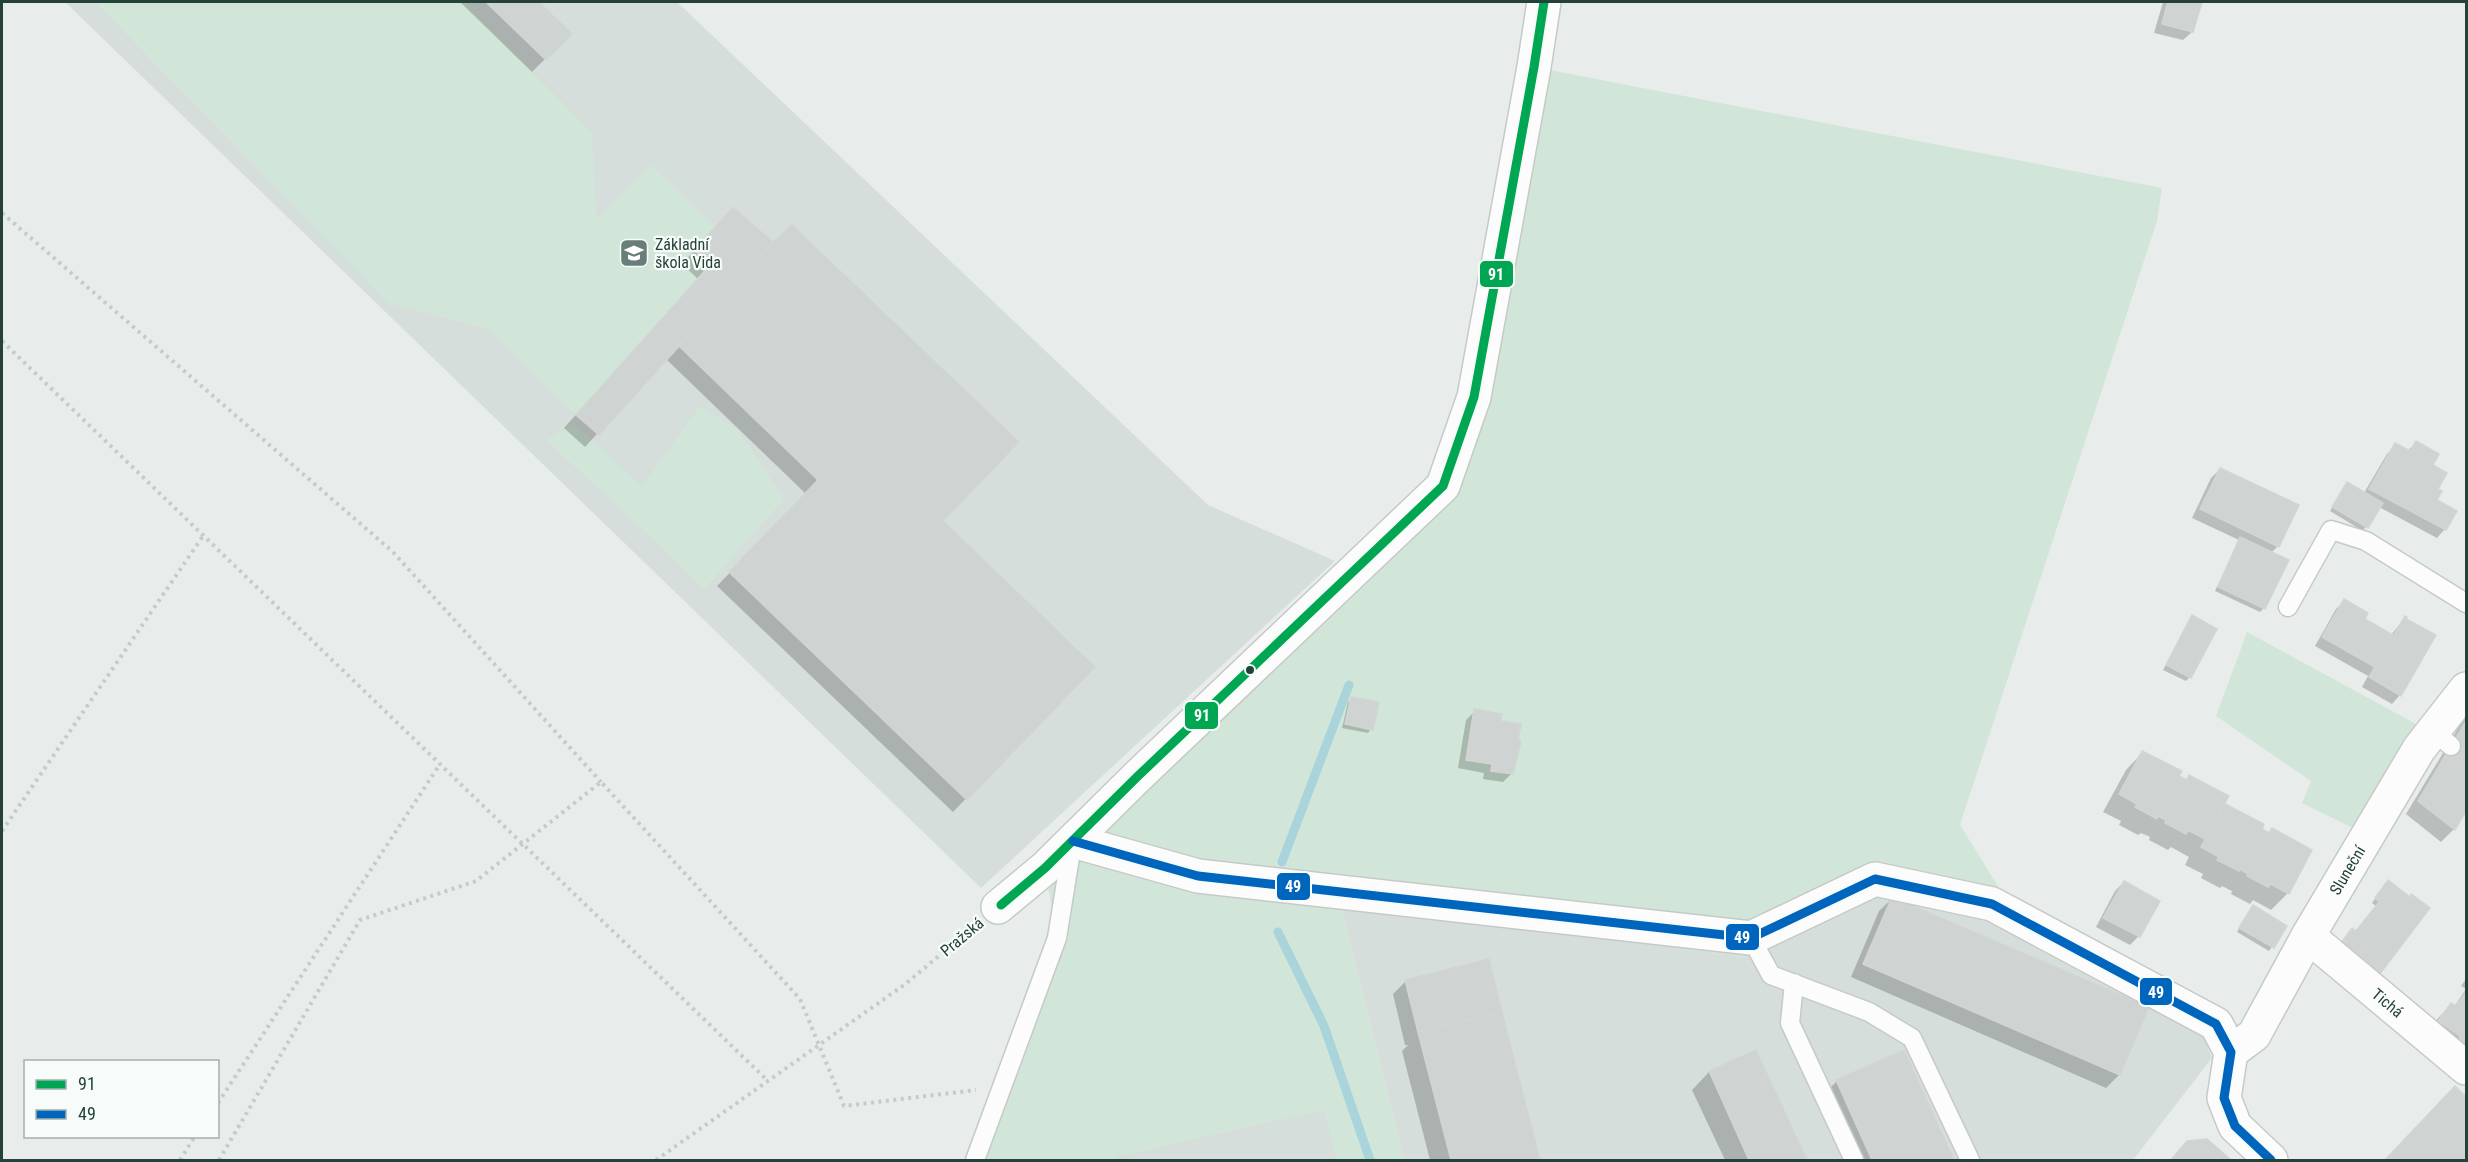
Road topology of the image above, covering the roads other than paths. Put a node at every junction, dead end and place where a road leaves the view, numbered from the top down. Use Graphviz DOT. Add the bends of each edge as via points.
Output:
graph roads {
  1 [pos="1544,2"];
  2 [pos="2466,603"];
  3 [pos="2288,607"];
  4 [pos="2466,689"];
  5 [pos="1072,841"];
  6 [pos="998,907"];
  7 [pos="2308,936"];
  8 [pos="1751,938"];
  9 [pos="1794,983"];
  10 [pos="2231,1052"];
  11 [pos="2466,1068"];
  12 [pos="975,1161"];
  13 [pos="1854,1161"];
  14 [pos="1970,1161"];
  15 [pos="2271,1161"];
  1 -- 5 [label="street, Pražská" via="1474,397 1443,486"];
  2 -- 3 [label="lane" via="2366,541 2331,530"];
  4 -- 7 [label="street, Sluneční" via="2442,738 2419,749"];
  5 -- 6 [label="street, Pražská"];
  5 -- 8 [label="street" via="1198,876"];
  5 -- 12 [label="lane" via="1057,938"];
  7 -- 10 [label="street, Sluneční" via="2254,1035"];
  7 -- 11 [label="street, Tichá"];
  8 -- 9 [label="lane" via="1771,975"];
  8 -- 10 [label="street" via="1875,879 1992,904 2216,1024"];
  9 -- 13 [label="lane" via="1790,1023"];
  9 -- 14 [label="lane" via="1869,1012 1912,1038"];
  10 -- 15 [label="street" via="2224,1098 2235,1126"];
}
